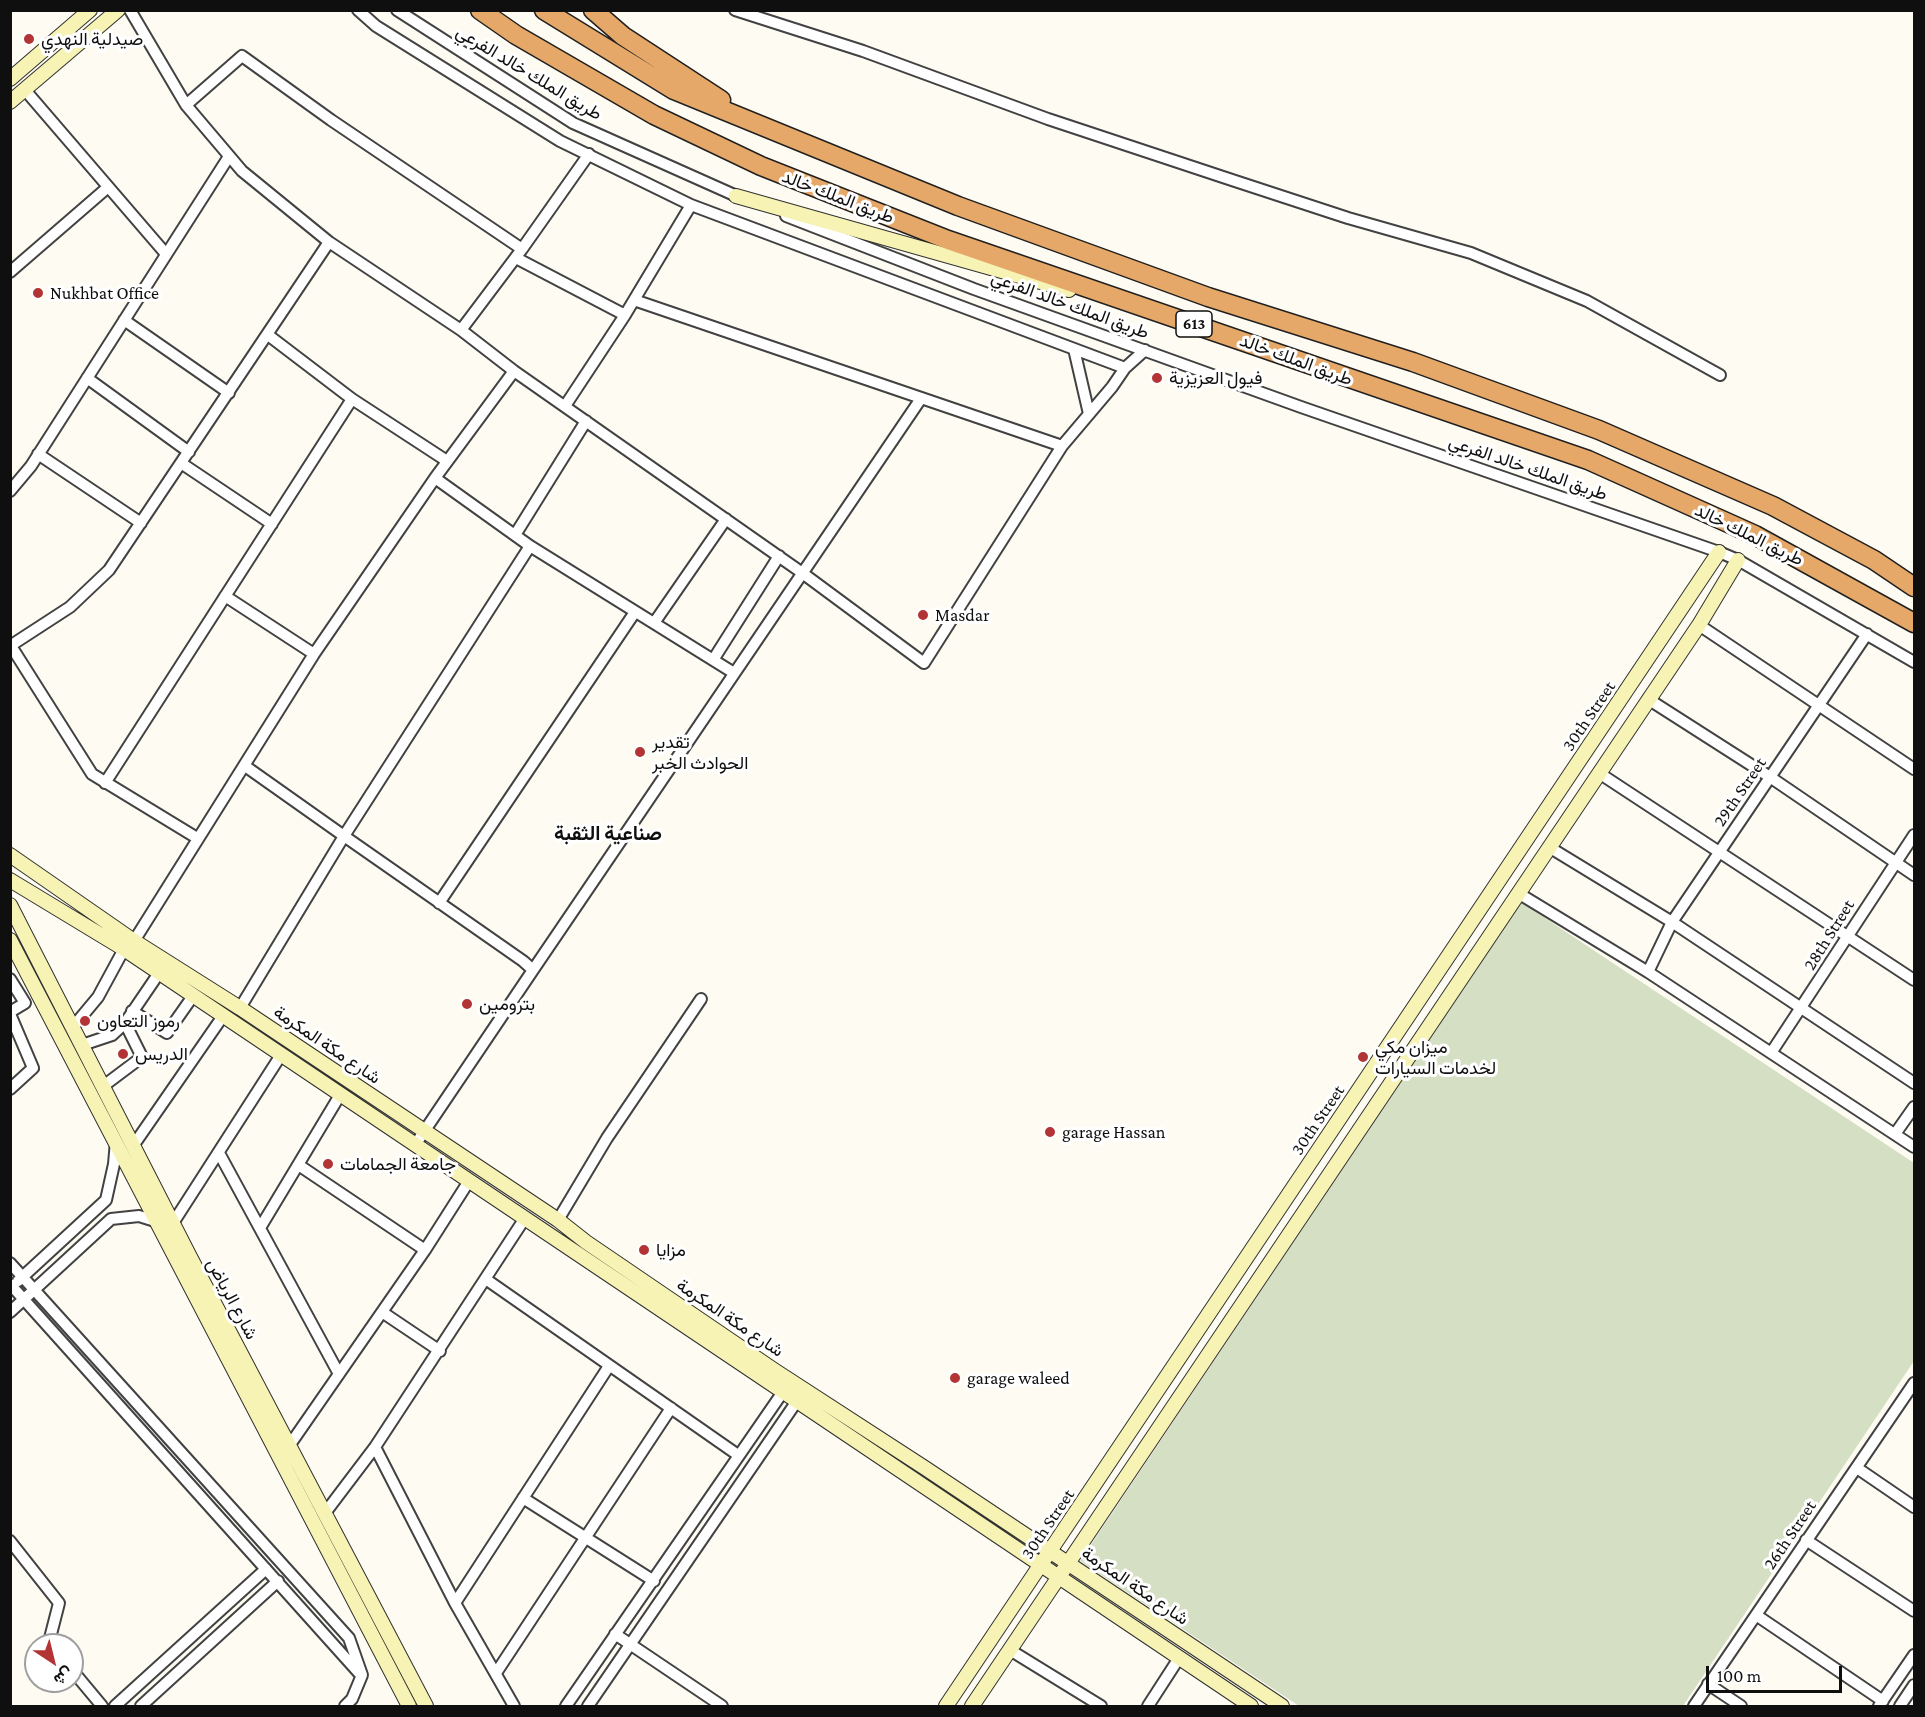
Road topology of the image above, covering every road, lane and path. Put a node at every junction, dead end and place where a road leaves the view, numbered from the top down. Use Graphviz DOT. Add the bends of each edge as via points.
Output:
graph roads {
  1 [pos="90,10"];
  2 [pos="118,10"];
  3 [pos="130,10"];
  4 [pos="358,10"];
  5 [pos="397,10"];
  6 [pos="480,10"];
  7 [pos="544,10"];
  8 [pos="593,10"];
  9 [pos="735,10"];
  10 [pos="10,79"];
  11 [pos="24,90"];
  12 [pos="10,102"];
  13 [pos="186,105"];
  14 [pos="773,132"];
  15 [pos="589,154"];
  16 [pos="228,158"];
  17 [pos="107,188"];
  18 [pos="736,196"];
  19 [pos="691,205"];
  20 [pos="328,242"];
  21 [pos="519,253"];
  22 [pos="166,254"];
  23 [pos="10,272"];
  24 [pos="634,300"];
  25 [pos="625,315"];
  26 [pos="124,320"];
  27 [pos="1189,322"];
  28 [pos="461,330"];
  29 [pos="268,334"];
  30 [pos="1074,349"];
  31 [pos="1145,350"];
  32 [pos="1125,368"];
  33 [pos="514,370"];
  34 [pos="1720,375"];
  35 [pos="87,378"];
  36 [pos="229,393"];
  37 [pos="352,399"];
  38 [pos="920,400"];
  39 [pos="565,406"];
  40 [pos="1089,414"];
  41 [pos="586,421"];
  42 [pos="1062,446"];
  43 [pos="189,452"];
  44 [pos="38,454"];
  45 [pos="447,461"];
  46 [pos="181,463"];
  47 [pos="435,478"];
  48 [pos="10,491"];
  49 [pos="726,519"];
  50 [pos="141,523"];
  51 [pos="272,524"];
  52 [pos="515,535"];
  53 [pos="530,546"];
  54 [pos="1719,552"];
  55 [pos="779,556"];
  56 [pos="1738,560"];
  57 [pos="801,572"];
  58 [pos="1914,587"];
  59 [pos="225,597"];
  60 [pos="635,612"];
  61 [pos="654,623"];
  62 [pos="1699,625"];
  63 [pos="1914,625"];
  64 [pos="1867,634"];
  65 [pos="11,646"];
  66 [pos="314,654"];
  67 [pos="713,660"];
  68 [pos="1914,662"];
  69 [pos="734,673"];
  70 [pos="1648,699"];
  71 [pos="1818,705"];
  72 [pos="245,766"];
  73 [pos="1914,769"];
  74 [pos="1599,773"];
  75 [pos="1770,777"];
  76 [pos="105,783"];
  77 [pos="1914,835"];
  78 [pos="344,836"];
  79 [pos="197,838"];
  80 [pos="1549,847"];
  81 [pos="1721,851"];
  82 [pos="10,855"];
  83 [pos="1896,862"];
  84 [pos="1914,875"];
  85 [pos="10,880"];
  86 [pos="25,888"];
  87 [pos="1518,893"];
  88 [pos="439,903"];
  89 [pos="11,905"];
  90 [pos="1672,922"];
  91 [pos="1848,934"];
  92 [pos="10,940"];
  93 [pos="129,945"];
  94 [pos="533,970"];
  95 [pos="44,972"];
  96 [pos="1648,972"];
  97 [pos="159,973"];
  98 [pos="29,974"];
  99 [pos="10,979"];
  100 [pos="1914,980"];
  101 [pos="193,996"];
  102 [pos="701,999"];
  103 [pos="240,1008"];
  104 [pos="1801,1010"];
  105 [pos="132,1011"];
  106 [pos="10,1013"];
  107 [pos="223,1016"];
  108 [pos="125,1023"];
  109 [pos="73,1027"];
  110 [pos="82,1045"];
  111 [pos="296,1046"];
  112 [pos="277,1052"];
  113 [pos="1771,1053"];
  114 [pos="1914,1083"];
  115 [pos="102,1087"];
  116 [pos="10,1089"];
  117 [pos="340,1095"];
  118 [pos="1914,1107"];
  119 [pos="424,1131"];
  120 [pos="1895,1134"];
  121 [pos="116,1141"];
  122 [pos="415,1145"];
  123 [pos="133,1146"];
  124 [pos="1914,1147"];
  125 [pos="219,1153"];
  126 [pos="300,1166"];
  127 [pos="469,1181"];
  128 [pos="100,1205"];
  129 [pos="525,1218"];
  130 [pos="111,1219"];
  131 [pos="558,1220"];
  132 [pos="155,1221"];
  133 [pos="172,1223"];
  134 [pos="260,1228"];
  135 [pos="425,1250"];
  136 [pos="10,1263"];
  137 [pos="23,1276"];
  138 [pos="487,1280"];
  139 [pos="11,1286"];
  140 [pos="35,1289"];
  141 [pos="24,1300"];
  142 [pos="10,1312"];
  143 [pos="382,1312"];
  144 [pos="440,1350"];
  145 [pos="609,1366"];
  146 [pos="339,1374"];
  147 [pos="792,1381"];
  148 [pos="1914,1383"];
  149 [pos="782,1392"];
  150 [pos="1910,1397"];
  151 [pos="797,1401"];
  152 [pos="671,1408"];
  153 [pos="289,1446"];
  154 [pos="375,1447"];
  155 [pos="738,1455"];
  156 [pos="1857,1468"];
  157 [pos="523,1498"];
  158 [pos="1914,1507"];
  159 [pos="325,1513"];
  160 [pos="586,1536"];
  161 [pos="1806,1540"];
  162 [pos="10,1541"];
  163 [pos="1051,1551"];
  164 [pos="343,1563"];
  165 [pos="1068,1563"];
  166 [pos="1040,1567"];
  167 [pos="266,1569"];
  168 [pos="1057,1579"];
  169 [pos="278,1581"];
  170 [pos="654,1581"];
  171 [pos="455,1603"];
  172 [pos="1914,1611"];
  173 [pos="1756,1615"];
  174 [pos="51,1633"];
  175 [pos="615,1634"];
  176 [pos="629,1645"];
  177 [pos="1010,1650"];
  178 [pos="1914,1655"];
  179 [pos="1179,1658"];
  180 [pos="496,1673"];
  181 [pos="362,1675"];
  182 [pos="1708,1684"];
  183 [pos="84,1685"];
  184 [pos="1914,1685"];
  185 [pos="1881,1704"];
  186 [pos="571,1705"];
  187 [pos="102,1707"];
  188 [pos="115,1707"];
  189 [pos="141,1707"];
  190 [pos="345,1707"];
  191 [pos="409,1707"];
  192 [pos="426,1707"];
  193 [pos="514,1707"];
  194 [pos="588,1707"];
  195 [pos="722,1707"];
  196 [pos="946,1707"];
  197 [pos="972,1707"];
  198 [pos="1101,1707"];
  199 [pos="1148,1707"];
  200 [pos="1251,1707"];
  201 [pos="1282,1707"];
  202 [pos="1694,1707"];
  203 [pos="1741,1707"];
  204 [pos="1900,1707"];
  1 -- 10 [label="main road"];
  2 -- 11 [label="main road"];
  3 -- 13 [label="street"];
  4 -- 15 [label="street" via="376,26 540,129"];
  5 -- 18 [label="street, طريق الملك خالد الفرعي" via="573,123"];
  6 -- 27 [label="highway, طريق الملك خالد / 613" via="654,115 761,166 948,240"];
  7 -- 14 [label="highway, طريق الملك خالد / 613" via="674,90"];
  8 -- 14 [label="highway" via="671,69"];
  9 -- 34 [label="street" via="1232,180 1471,253 1587,301"];
  11 -- 12 [label="main road"];
  11 -- 17 [label="street"];
  13 -- 16 [label="street"];
  13 -- 21 [label="street" via="242,56"];
  14 -- 58 [label="highway, طريق الملك خالد / 613" via="958,206 1208,297 1413,362 1599,430 1773,506 1874,560"];
  15 -- 19 [label="street"];
  15 -- 21 [label="street"];
  16 -- 20 [label="street"];
  16 -- 22 [label="street"];
  17 -- 22 [label="street"];
  17 -- 23 [label="street"];
  18 -- 27 [label="main road"];
  18 -- 31 [label="street, طريق الملك خالد الفرعي" via="974,289"];
  19 -- 24 [label="street"];
  19 -- 30 [label="street"];
  20 -- 28 [label="street"];
  20 -- 29 [label="street"];
  21 -- 25 [label="street"];
  21 -- 28 [label="street"];
  22 -- 26 [label="street"];
  24 -- 25 [label="street"];
  24 -- 38 [label="street"];
  25 -- 39 [label="street"];
  26 -- 35 [label="street"];
  26 -- 36 [label="street"];
  27 -- 63 [label="highway, طريق الملك خالد / 613" via="1588,460 1755,535"];
  28 -- 33 [label="street"];
  29 -- 36 [label="street"];
  29 -- 37 [label="street"];
  30 -- 32 [label="street"];
  30 -- 40 [label="street"];
  31 -- 32 [label="street"];
  31 -- 54 [label="street, طريق الملك خالد الفرعي"];
  32 -- 40 [label="street"];
  33 -- 39 [label="street"];
  33 -- 45 [label="street"];
  35 -- 43 [label="street"];
  35 -- 44 [label="street"];
  36 -- 43 [label="street"];
  37 -- 45 [label="street"];
  37 -- 51 [label="street"];
  38 -- 42 [label="street"];
  38 -- 57 [label="street"];
  39 -- 41 [label="street"];
  40 -- 42 [label="street"];
  41 -- 49 [label="street"];
  41 -- 52 [label="street"];
  42 -- 57 [label="street" via="924,663"];
  43 -- 46 [label="street"];
  44 -- 48 [label="street"];
  44 -- 50 [label="street"];
  45 -- 47 [label="street"];
  46 -- 50 [label="street"];
  46 -- 51 [label="street"];
  47 -- 52 [label="street"];
  47 -- 66 [label="street"];
  49 -- 55 [label="street"];
  49 -- 61 [label="street"];
  50 -- 65 [label="street" via="109,570 70,607"];
  51 -- 59 [label="street"];
  52 -- 53 [label="street"];
  53 -- 60 [label="street"];
  53 -- 78 [label="street"];
  54 -- 56 [label="street, طريق الملك خالد الفرعي"];
  54 -- 163 [label="main road, 30th Street"];
  55 -- 57 [label="street"];
  55 -- 67 [label="street"];
  56 -- 62 [label="main road"];
  56 -- 64 [label="street, طريق الملك خالد الفرعي"];
  57 -- 69 [label="street"];
  59 -- 66 [label="street"];
  59 -- 76 [label="street"];
  60 -- 61 [label="street"];
  60 -- 88 [label="street"];
  61 -- 67 [label="street"];
  62 -- 70 [label="main road"];
  62 -- 71 [label="street"];
  64 -- 68 [label="street, طريق الملك خالد الفرعي"];
  64 -- 71 [label="street, 29th Street"];
  65 -- 76 [label="street" via="78,755 92,774"];
  66 -- 72 [label="street"];
  67 -- 69 [label="street"];
  69 -- 94 [label="street"];
  70 -- 74 [label="main road"];
  70 -- 75 [label="street"];
  71 -- 73 [label="street"];
  71 -- 75 [label="street, 29th Street"];
  72 -- 78 [label="street"];
  72 -- 79 [label="street"];
  74 -- 80 [label="main road"];
  74 -- 81 [label="street"];
  75 -- 81 [label="street, 29th Street"];
  75 -- 83 [label="street"];
  76 -- 79 [label="street"];
  77 -- 83 [label="street, 28th Street"];
  78 -- 88 [label="street"];
  78 -- 103 [label="street"];
  79 -- 93 [label="street"];
  80 -- 87 [label="main road"];
  80 -- 90 [label="street"];
  81 -- 90 [label="street, 29th Street"];
  81 -- 91 [label="street"];
  82 -- 93 [label="main road, شارع مكة المكرمة"];
  83 -- 84 [label="street"];
  83 -- 91 [label="street, 28th Street"];
  85 -- 86 [label="main road, شارع مكة المكرمة"];
  86 -- 89 [label="main road"];
  86 -- 93 [label="main road, شارع مكة المكرمة"];
  87 -- 96 [label="street"];
  87 -- 165 [label="main road"];
  88 -- 94 [label="street"];
  89 -- 95 [label="main road, شارع الرياض"];
  90 -- 96 [label="street, 29th Street"];
  90 -- 104 [label="street"];
  91 -- 100 [label="street"];
  91 -- 104 [label="street, 28th Street"];
  92 -- 98 [label="main road, شارع الرياض"];
  93 -- 97 [label="main road, شارع مكة المكرمة"];
  93 -- 103 [label="main road, شارع مكة المكرمة"];
  93 -- 109 [label="street" via="98,997"];
  94 -- 119 [label="street"];
  95 -- 98 [label="main road" via="33,970"];
  95 -- 109 [label="main road, شارع الرياض"];
  96 -- 113 [label="street"];
  97 -- 101 [label="main road, شارع مكة المكرمة"];
  97 -- 105 [label="street"];
  98 -- 121 [label="main road, شارع الرياض"];
  99 -- 106 [label="street" via="25,1003"];
  101 -- 105 [label="street" via="167,1033"];
  101 -- 107 [label="main road, شارع مكة المكرمة"];
  102 -- 131 [label="street" via="607,1138"];
  103 -- 111 [label="main road, شارع مكة المكرمة"];
  104 -- 113 [label="street, 28th Street"];
  104 -- 114 [label="street"];
  105 -- 108 [label="street"];
  106 -- 116 [label="street" via="33,1068"];
  107 -- 112 [label="main road, شارع مكة المكرمة"];
  107 -- 123 [label="street"];
  108 -- 110 [label="street" via="112,1035"];
  108 -- 115 [label="street" via="142,1057"];
  109 -- 110 [label="main road, شارع الرياض"];
  110 -- 115 [label="main road, شارع الرياض"];
  111 -- 112 [label="main road" via="277,1044"];
  111 -- 119 [label="main road, شارع مكة المكرمة"];
  112 -- 117 [label="main road, شارع مكة المكرمة"];
  112 -- 125 [label="street"];
  113 -- 120 [label="street"];
  115 -- 123 [label="main road, شارع الرياض"];
  117 -- 122 [label="main road, شارع مكة المكرمة"];
  117 -- 126 [label="street"];
  118 -- 120 [label="street"];
  119 -- 122 [label="street"];
  119 -- 131 [label="main road, شارع مكة المكرمة"];
  120 -- 124 [label="street"];
  121 -- 128 [label="street" via="106,1200"];
  121 -- 132 [label="main road, شارع الرياض"];
  122 -- 127 [label="main road, شارع مكة المكرمة"];
  123 -- 133 [label="main road, شارع الرياض"];
  125 -- 133 [label="street"];
  125 -- 134 [label="street"];
  126 -- 134 [label="street"];
  126 -- 135 [label="street"];
  127 -- 129 [label="main road, شارع مكة المكرمة"];
  127 -- 135 [label="street"];
  128 -- 130 [label="street"];
  128 -- 137 [label="street"];
  129 -- 138 [label="street"];
  129 -- 149 [label="main road, شارع مكة المكرمة"];
  130 -- 132 [label="street" via="139,1216"];
  130 -- 140 [label="street"];
  131 -- 147 [label="main road, شارع مكة المكرمة"];
  132 -- 164 [label="main road, شارع الرياض"];
  133 -- 153 [label="main road, شارع الرياض"];
  134 -- 146 [label="street"];
  135 -- 143 [label="street"];
  136 -- 137 [label="street"];
  137 -- 139 [label="street"];
  137 -- 140 [label="street"];
  138 -- 144 [label="street"];
  138 -- 145 [label="street"];
  139 -- 141 [label="street"];
  140 -- 141 [label="street"];
  140 -- 181 [label="street" via="350,1638"];
  141 -- 142 [label="street"];
  141 -- 167 [label="street"];
  143 -- 144 [label="street"];
  143 -- 146 [label="street"];
  144 -- 154 [label="street"];
  145 -- 152 [label="street"];
  145 -- 157 [label="street"];
  146 -- 153 [label="street"];
  147 -- 149 [label="street"];
  147 -- 163 [label="main road, شارع مكة المكرمة"];
  148 -- 150 [label="street, 26th Street"];
  149 -- 151 [label="main road, شارع مكة المكرمة"];
  149 -- 155 [label="street"];
  150 -- 156 [label="street, 26th Street"];
  151 -- 166 [label="main road, شارع مكة المكرمة"];
  151 -- 176 [label="street"];
  152 -- 155 [label="street"];
  152 -- 160 [label="street"];
  153 -- 159 [label="main road, شارع الرياض"];
  154 -- 159 [label="street"];
  154 -- 171 [label="street"];
  155 -- 170 [label="street"];
  156 -- 158 [label="street"];
  156 -- 161 [label="street, 26th Street"];
  157 -- 160 [label="street"];
  157 -- 171 [label="street"];
  159 -- 164 [label="main road, شارع الرياض"];
  160 -- 170 [label="street"];
  160 -- 180 [label="street"];
  161 -- 172 [label="street"];
  161 -- 173 [label="street, 26th Street"];
  162 -- 174 [label="street" via="58,1603"];
  163 -- 165 [label="main road, شارع مكة المكرمة"];
  163 -- 166 [label="main road, 30th Street"];
  164 -- 191 [label="main road, شارع الرياض"];
  164 -- 192 [label="main road, شارع الرياض"];
  165 -- 168 [label="main road"];
  165 -- 201 [label="main road, شارع مكة المكرمة"];
  166 -- 168 [label="main road, شارع مكة المكرمة"];
  166 -- 196 [label="main road, 30th Street"];
  167 -- 169 [label="street"];
  167 -- 188 [label="street"];
  168 -- 177 [label="main road"];
  168 -- 179 [label="main road, شارع مكة المكرمة"];
  169 -- 181 [label="street"];
  169 -- 189 [label="street"];
  170 -- 175 [label="street"];
  171 -- 180 [label="street"];
  173 -- 182 [label="street, 26th Street"];
  173 -- 185 [label="street"];
  175 -- 176 [label="street"];
  175 -- 186 [label="street"];
  176 -- 194 [label="street"];
  176 -- 195 [label="street"];
  177 -- 197 [label="main road"];
  177 -- 198 [label="street"];
  178 -- 185 [label="street"];
  179 -- 199 [label="street"];
  179 -- 200 [label="main road, شارع مكة المكرمة"];
  180 -- 193 [label="street"];
  181 -- 190 [label="street"];
  182 -- 202 [label="street, 26th Street"];
  182 -- 203 [label="street"];
  183 -- 187 [label="street"];
  184 -- 204 [label="street"];
}
